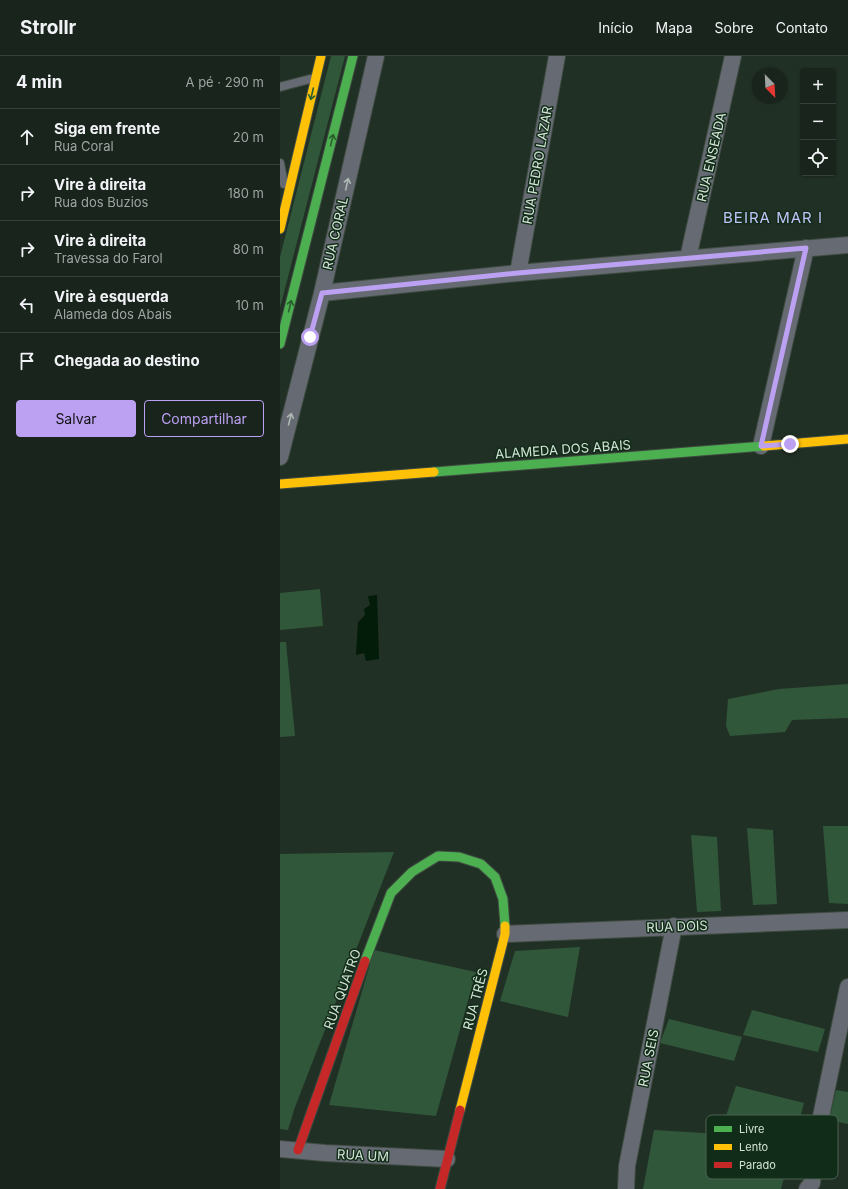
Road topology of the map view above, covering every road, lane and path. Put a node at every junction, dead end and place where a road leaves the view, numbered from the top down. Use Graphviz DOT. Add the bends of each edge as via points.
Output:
graph roads {
  1 [pos="321,56"];
  2 [pos="353,56"];
  3 [pos="376,56"];
  4 [pos="557,56"];
  5 [pos="733,56"];
  6 [pos="316,77"];
  7 [pos="280,87"];
  8 [pos="280,163"];
  9 [pos="287,200"];
  10 [pos="280,229"];
  11 [pos="848,245"];
  12 [pos="806,248"];
  13 [pos="688,258"];
  14 [pos="518,273"];
  15 [pos="322,293"];
  16 [pos="280,344"];
  17 [pos="848,439"];
  18 [pos="761,446"];
  19 [pos="280,456"];
  20 [pos="280,484"];
  21 [pos="438,856"];
  22 [pos="848,920"];
  23 [pos="674,926"];
  24 [pos="505,934"];
  25 [pos="848,987"];
  26 [pos="821,1115"];
  27 [pos="280,1149"];
  28 [pos="298,1150"];
  29 [pos="447,1159"];
  30 [pos="812,1179"];
  31 [pos="440,1189"];
  32 [pos="626,1189"];
  33 [pos="807,1189"];
  1 -- 6 [label="street"];
  16 -- 2 [label="street, one-way"];
  15 -- 3 [label="street, RUA CORAL, one-way"];
  4 -- 14 [label="street, RUA PEDRO LAZAR"];
  5 -- 13 [label="street, RUA ENSEADA"];
  6 -- 7 [label="lane"];
  6 -- 9 [label="street, one-way"];
  8 -- 9 [label="lane"];
  9 -- 10 [label="street"];
  11 -- 12 [label="street"];
  12 -- 13 [label="street"];
  12 -- 18 [label="street"];
  13 -- 14 [label="street"];
  14 -- 15 [label="street"];
  19 -- 15 [label="street, RUA CORAL, one-way"];
  17 -- 18 [label="street, ALAMEDA DOS ABAIS"];
  18 -- 20 [label="street, ALAMEDA DOS ABAIS"];
  21 -- 24 [label="street, RUA TRÊS" via="460,857 481,864 495,877 503,899"];
  21 -- 28 [label="street, RUA QUATRO" via="412,872 391,893"];
  22 -- 23 [label="street, RUA DOIS"];
  23 -- 24 [label="street, RUA DOIS"];
  23 -- 32 [label="street, RUA SEIS" via="627,1166"];
  24 -- 29 [label="street, RUA TRÊS"];
  25 -- 26 [label="street"];
  27 -- 28 [label="street, RUA UM"];
  28 -- 29 [label="street, RUA UM"];
  29 -- 31 [label="street, RUA TRÊS"];
  30 -- 33 [label="street"];
}
